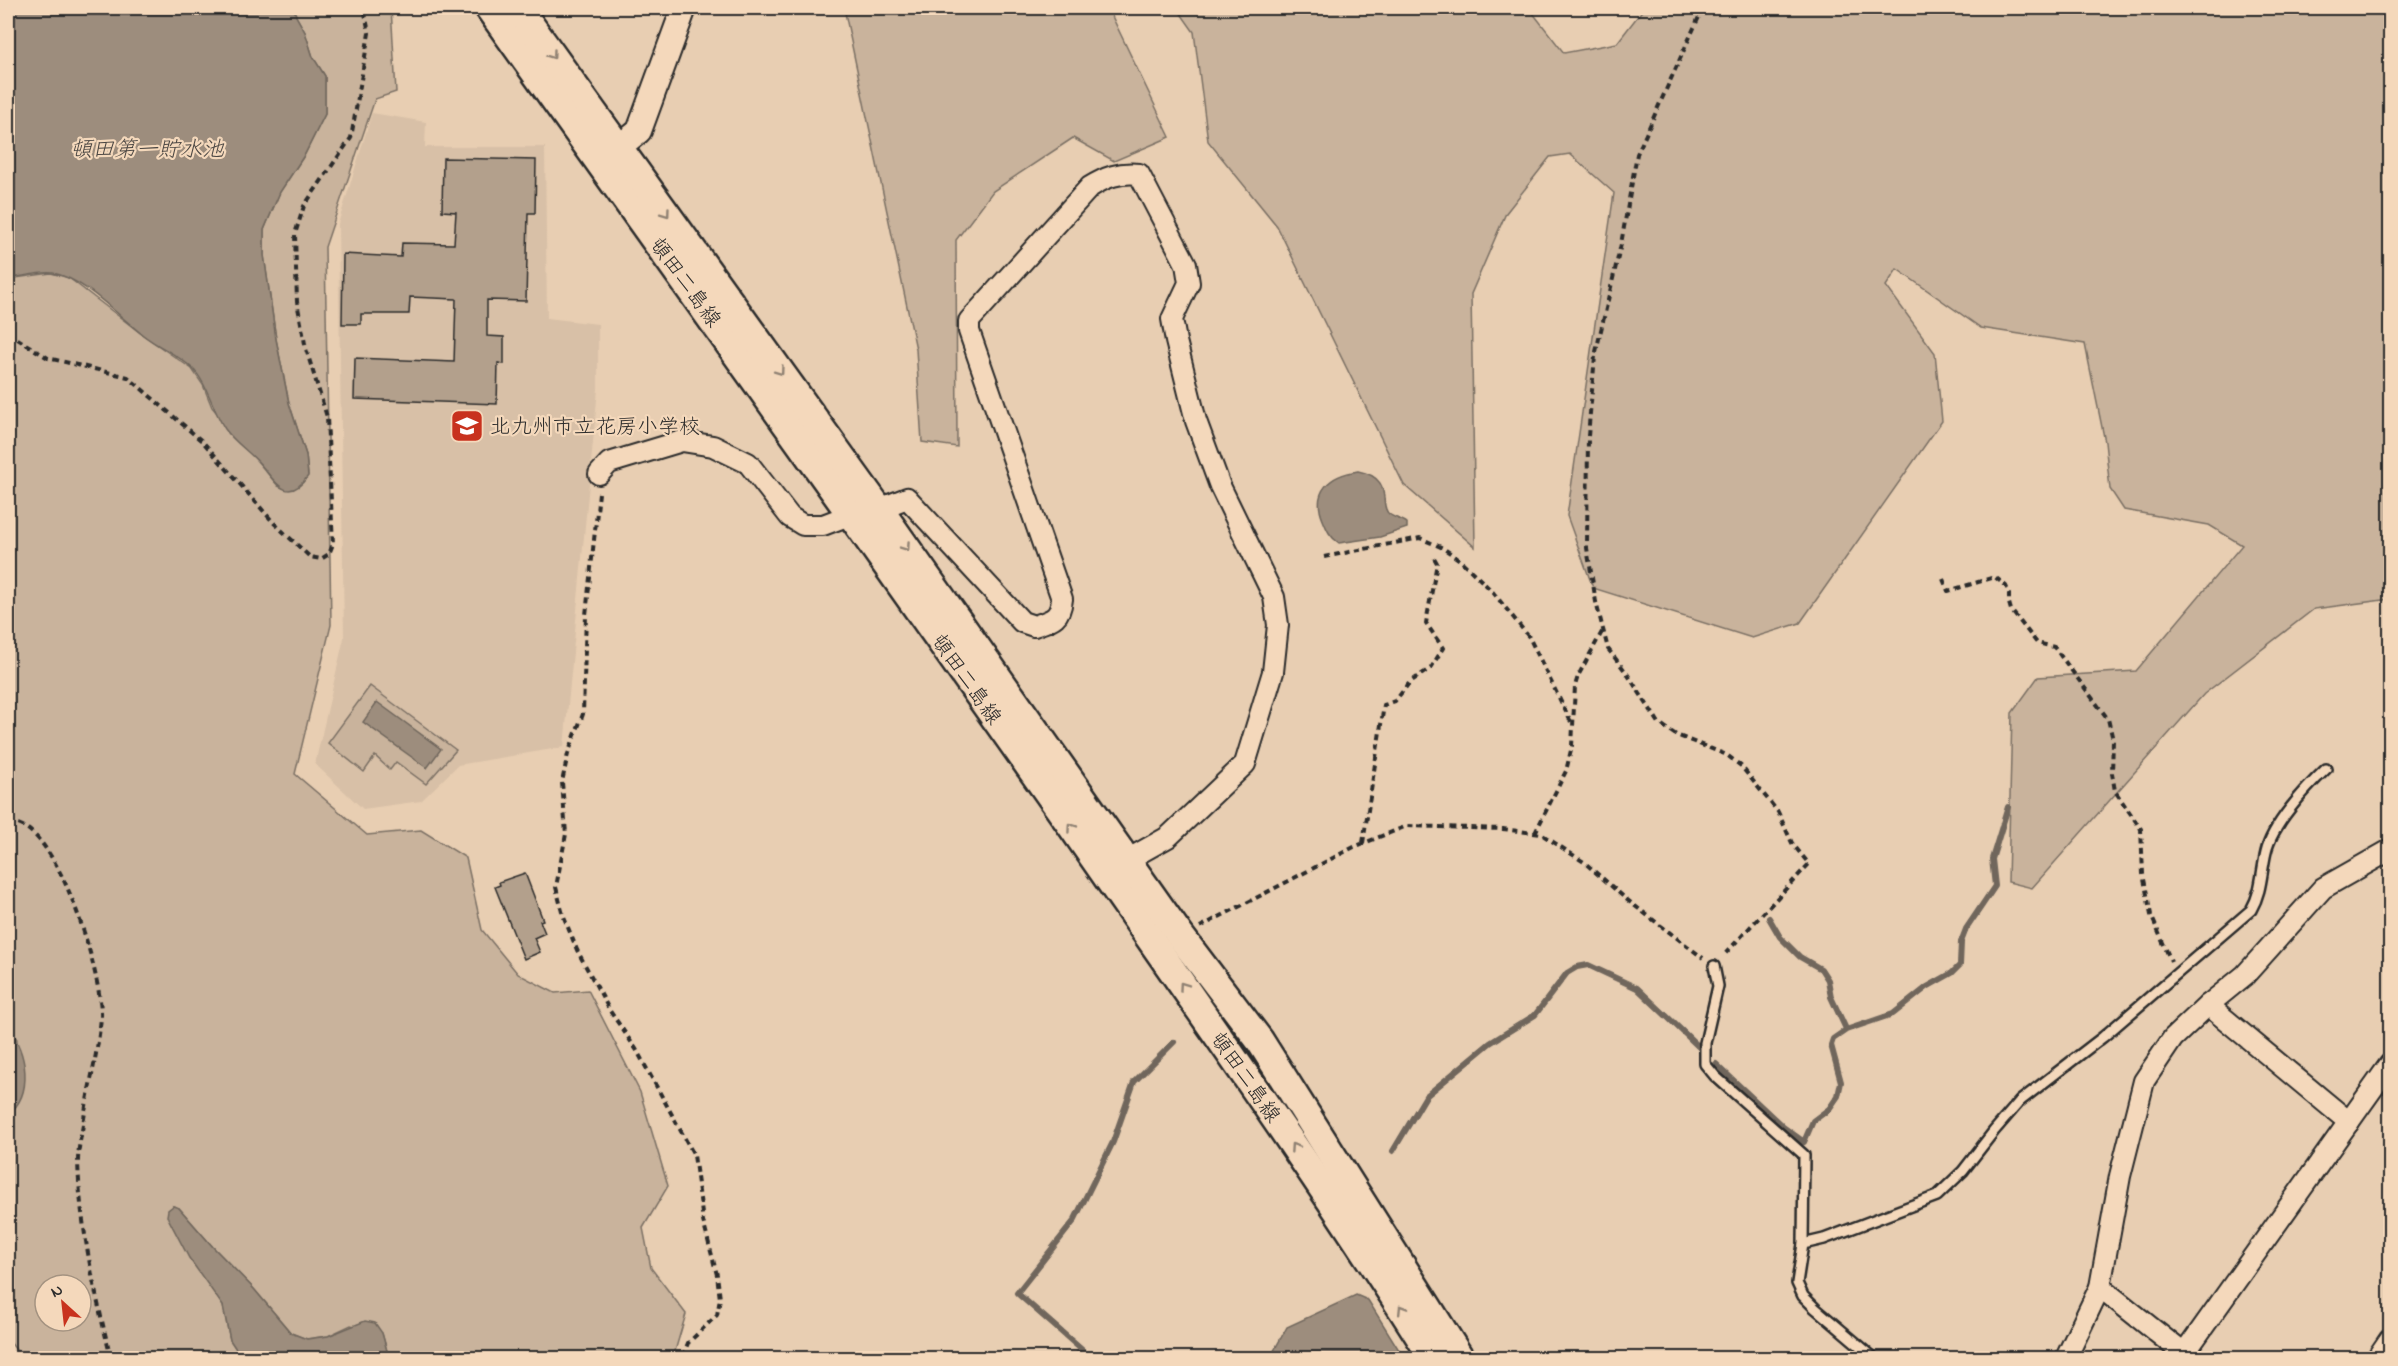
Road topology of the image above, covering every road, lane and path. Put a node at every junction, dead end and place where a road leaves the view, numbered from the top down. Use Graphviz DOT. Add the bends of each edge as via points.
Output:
graph roads {
  1 [pos="364,8"];
  2 [pos="489,8"];
  3 [pos="518,8"];
  4 [pos="684,8"];
  5 [pos="1703,8"];
  6 [pos="610,155"];
  7 [pos="8,333"];
  8 [pos="599,474"];
  9 [pos="879,509"];
  10 [pos="852,514"];
  11 [pos="1433,556"];
  12 [pos="1324,557"];
  13 [pos="1943,579"];
  14 [pos="1603,630"];
  15 [pos="1572,724"];
  16 [pos="2326,769"];
  17 [pos="8,823"];
  18 [pos="1535,833"];
  19 [pos="1363,844"];
  20 [pos="2391,850"];
  21 [pos="1127,860"];
  22 [pos="1181,936"];
  23 [pos="1714,966"];
  24 [pos="2177,973"];
  25 [pos="2208,1005"];
  26 [pos="2391,1064"];
  27 [pos="2349,1122"];
  28 [pos="1803,1244"];
  29 [pos="2100,1287"];
  30 [pos="2391,1339"];
  31 [pos="2187,1356"];
  32 [pos="111,1359"];
  33 [pos="682,1359"];
  34 [pos="1433,1359"];
  35 [pos="1460,1359"];
  36 [pos="1874,1359"];
  37 [pos="2066,1359"];
  38 [pos="2377,1359"];
  1 -- 7 [label="path" via="369,33 351,138 304,206 295,234 297,302 306,350 327,417 333,544 329,554 321,559 310,557 203,442 128,377 48,358"];
  2 -- 6 [label="main road, 頓田二島線"];
  3 -- 6 [label="main road, 頓田二島線, one-way"];
  4 -- 6 [label="street" via="639,130"];
  5 -- 14 [label="path" via="1637,154 1595,356 1588,436 1587,548"];
  6 -- 9 [label="main road, 頓田二島線, one-way"];
  6 -- 10 [label="main road, 頓田二島線"];
  8 -- 10 [label="street" via="609,463 682,441 713,446 748,463 790,517 803,525 823,525"];
  8 -- 33 [label="path" via="599,508 586,615 583,714 562,782 566,834 556,887 562,915 577,950 694,1155 720,1299 717,1315 688,1343"];
  9 -- 10 [label="street"];
  9 -- 21 [label="main road, 頓田二島線, one-way"];
  9 -- 21 [label="street" via="907,498 1022,621 1034,626 1057,617 1062,599 969,331 969,321 1090,188 1123,172 1139,174 1186,264 1189,283 1172,319 1196,421 1220,486 1274,597 1278,625 1273,672 1245,764 1168,837"];
  34 -- 10 [label="main road, 頓田二島線, one-way" via="1373,1262 1236,1061"];
  11 -- 19 [label="path" via="1437,563 1426,623 1443,648 1431,668 1384,705"];
  12 -- 15 [label="path" via="1420,538 1443,548 1492,591 1529,637"];
  13 -- 24 [label="path" via="1948,591 1995,577 2006,586 2011,610 2037,643 2054,647 2108,719 2115,791 2141,829 2143,874 2151,915"];
  14 -- 15 [label="path" via="1578,676"];
  14 -- 23 [label="path" via="1608,649 1659,723 1676,735 1727,755 1741,766 1778,812 1792,843 1809,864"];
  15 -- 18 [label="path" via="1566,771"];
  16 -- 24 [label="lane" via="2278,826 2266,850 2262,886 2251,910"];
  17 -- 32 [label="path" via="29,829 50,853 81,918 90,953 101,1015 78,1159 86,1242"];
  18 -- 19 [label="path" via="1407,826"];
  18 -- 23 [label="path" via="1584,862"];
  19 -- 22 [label="path"];
  20 -- 25 [label="street" via="2323,888 2246,975"];
  21 -- 22 [label="main road, 頓田二島線"];
  22 -- 35 [label="main road, 頓田二島線" via="1260,1041"];
  23 -- 28 [label="lane" via="1718,986 1705,1043 1705,1064 1804,1155"];
  24 -- 28 [label="lane" via="2020,1101 1963,1172 1937,1196"];
  25 -- 27 [label="street"];
  25 -- 29 [label="street" via="2173,1038 2144,1081 2120,1176"];
  26 -- 27 [label="street"];
  27 -- 31 [label="street"];
  28 -- 36 [label="lane" via="1797,1283 1803,1296"];
  29 -- 31 [label="street"];
  29 -- 37 [label="street"];
  30 -- 38 [label="street"];
}
